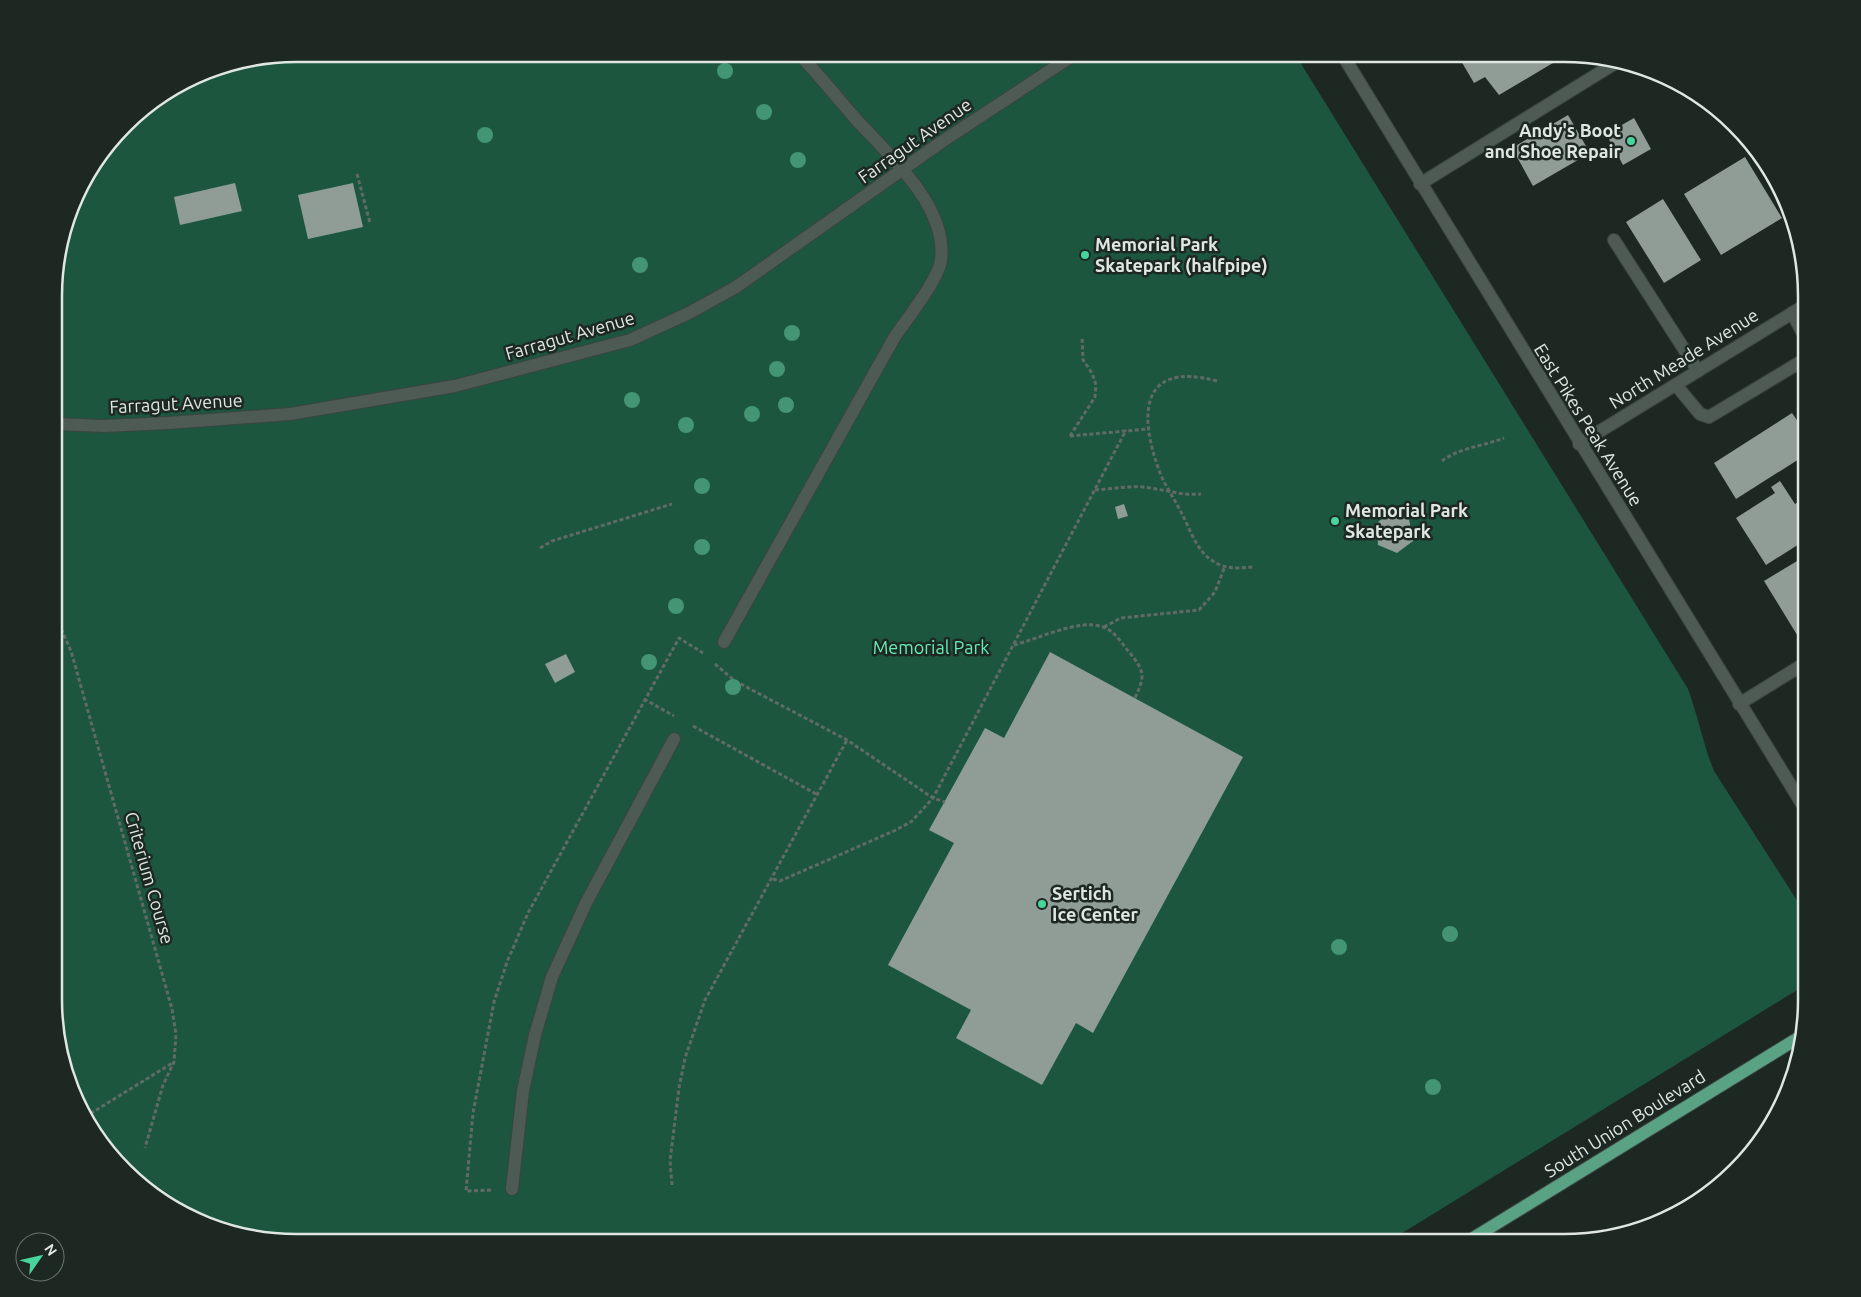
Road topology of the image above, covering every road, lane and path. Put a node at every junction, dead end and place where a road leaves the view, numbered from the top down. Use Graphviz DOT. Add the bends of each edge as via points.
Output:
graph roads {
  1 [pos="806,62"];
  2 [pos="1064,62"];
  3 [pos="1347,62"];
  4 [pos="1609,67"];
  5 [pos="904,170"];
  6 [pos="357,174"];
  7 [pos="1420,184"];
  8 [pos="370,223"];
  9 [pos="1614,240"];
  10 [pos="1798,309"];
  11 [pos="1792,313"];
  12 [pos="1798,324"];
  13 [pos="1082,337"];
  14 [pos="1798,363"];
  15 [pos="1698,371"];
  16 [pos="1217,381"];
  17 [pos="1676,385"];
  18 [pos="62,424"];
  19 [pos="1148,429"];
  20 [pos="1126,430"];
  21 [pos="1504,438"];
  22 [pos="1579,444"];
  23 [pos="1442,461"];
  24 [pos="1094,490"];
  25 [pos="1169,490"];
  26 [pos="1201,494"];
  27 [pos="672,504"];
  28 [pos="540,548"];
  29 [pos="1225,566"];
  30 [pos="1253,567"];
  31 [pos="1104,627"];
  32 [pos="62,631"];
  33 [pos="724,642"];
  34 [pos="1013,645"];
  35 [pos="1798,668"];
  36 [pos="1135,698"];
  37 [pos="644,699"];
  38 [pos="1739,704"];
  39 [pos="676,717"];
  40 [pos="692,726"];
  41 [pos="674,739"];
  42 [pos="847,740"];
  43 [pos="818,795"];
  44 [pos="1798,798"];
  45 [pos="773,879"];
  46 [pos="1795,1039"];
  47 [pos="174,1062"];
  48 [pos="92,1113"];
  49 [pos="145,1148"];
  50 [pos="672,1185"];
  51 [pos="512,1189"];
  52 [pos="1480,1234"];
  1 -- 5 [label="street"];
  2 -- 5 [label="street, Farragut Avenue"];
  3 -- 7 [label="street, East Pikes Peak Avenue"];
  4 -- 7 [label="street"];
  5 -- 18 [label="street, Farragut Avenue" via="736,287 630,340 455,386 290,414 104,426"];
  5 -- 33 [label="street" via="937,221 942,242 941,262 894,338"];
  6 -- 8 [label="path"];
  7 -- 22 [label="street, East Pikes Peak Avenue"];
  9 -- 15 [label="street"];
  10 -- 11 [label="street, North Meade Avenue"];
  11 -- 12 [label="street"];
  11 -- 15 [label="street, North Meade Avenue"];
  13 -- 20 [label="path" via="1083,360 1096,385 1095,397 1070,436"];
  14 -- 17 [label="street" via="1709,417 1700,414"];
  15 -- 17 [label="street, North Meade Avenue"];
  16 -- 19 [label="path" via="1186,376 1167,380 1155,388 1147,408"];
  17 -- 22 [label="street, North Meade Avenue"];
  19 -- 20 [label="path"];
  19 -- 25 [label="path" via="1160,473"];
  20 -- 24 [label="path"];
  21 -- 23 [label="path" via="1453,453"];
  22 -- 38 [label="street, East Pikes Peak Avenue"];
  24 -- 25 [label="path" via="1140,487"];
  24 -- 34 [label="path"];
  25 -- 26 [label="path" via="1186,495"];
  25 -- 29 [label="path" via="1199,547 1212,561"];
  27 -- 28 [label="path" via="552,540"];
  29 -- 30 [label="path" via="1234,569"];
  29 -- 31 [label="path" via="1215,592 1199,610 1121,618"];
  31 -- 34 [label="path" via="1087,623"];
  31 -- 36 [label="path" via="1117,636 1142,668 1143,681"];
  32 -- 47 [label="path, Criterium Course" via="71,651 172,1009 176,1034"];
  34 -- 45 [label="path" via="933,798 912,821 780,881"];
  35 -- 38 [label="street"];
  37 -- 39 [label="path"];
  38 -- 44 [label="street, East Pikes Peak Avenue"];
  40 -- 43 [label="path"];
  41 -- 51 [label="street" via="586,903 552,977 523,1092"];
  42 -- 43 [label="path"];
  43 -- 45 [label="path"];
  45 -- 50 [label="path" via="705,1000 695,1028 674,1124 670,1161"];
  46 -- 52 [label="main road, South Union Boulevard"];
  47 -- 48 [label="path"];
  47 -- 49 [label="path, Criterium Course" via="163,1085"];
}
